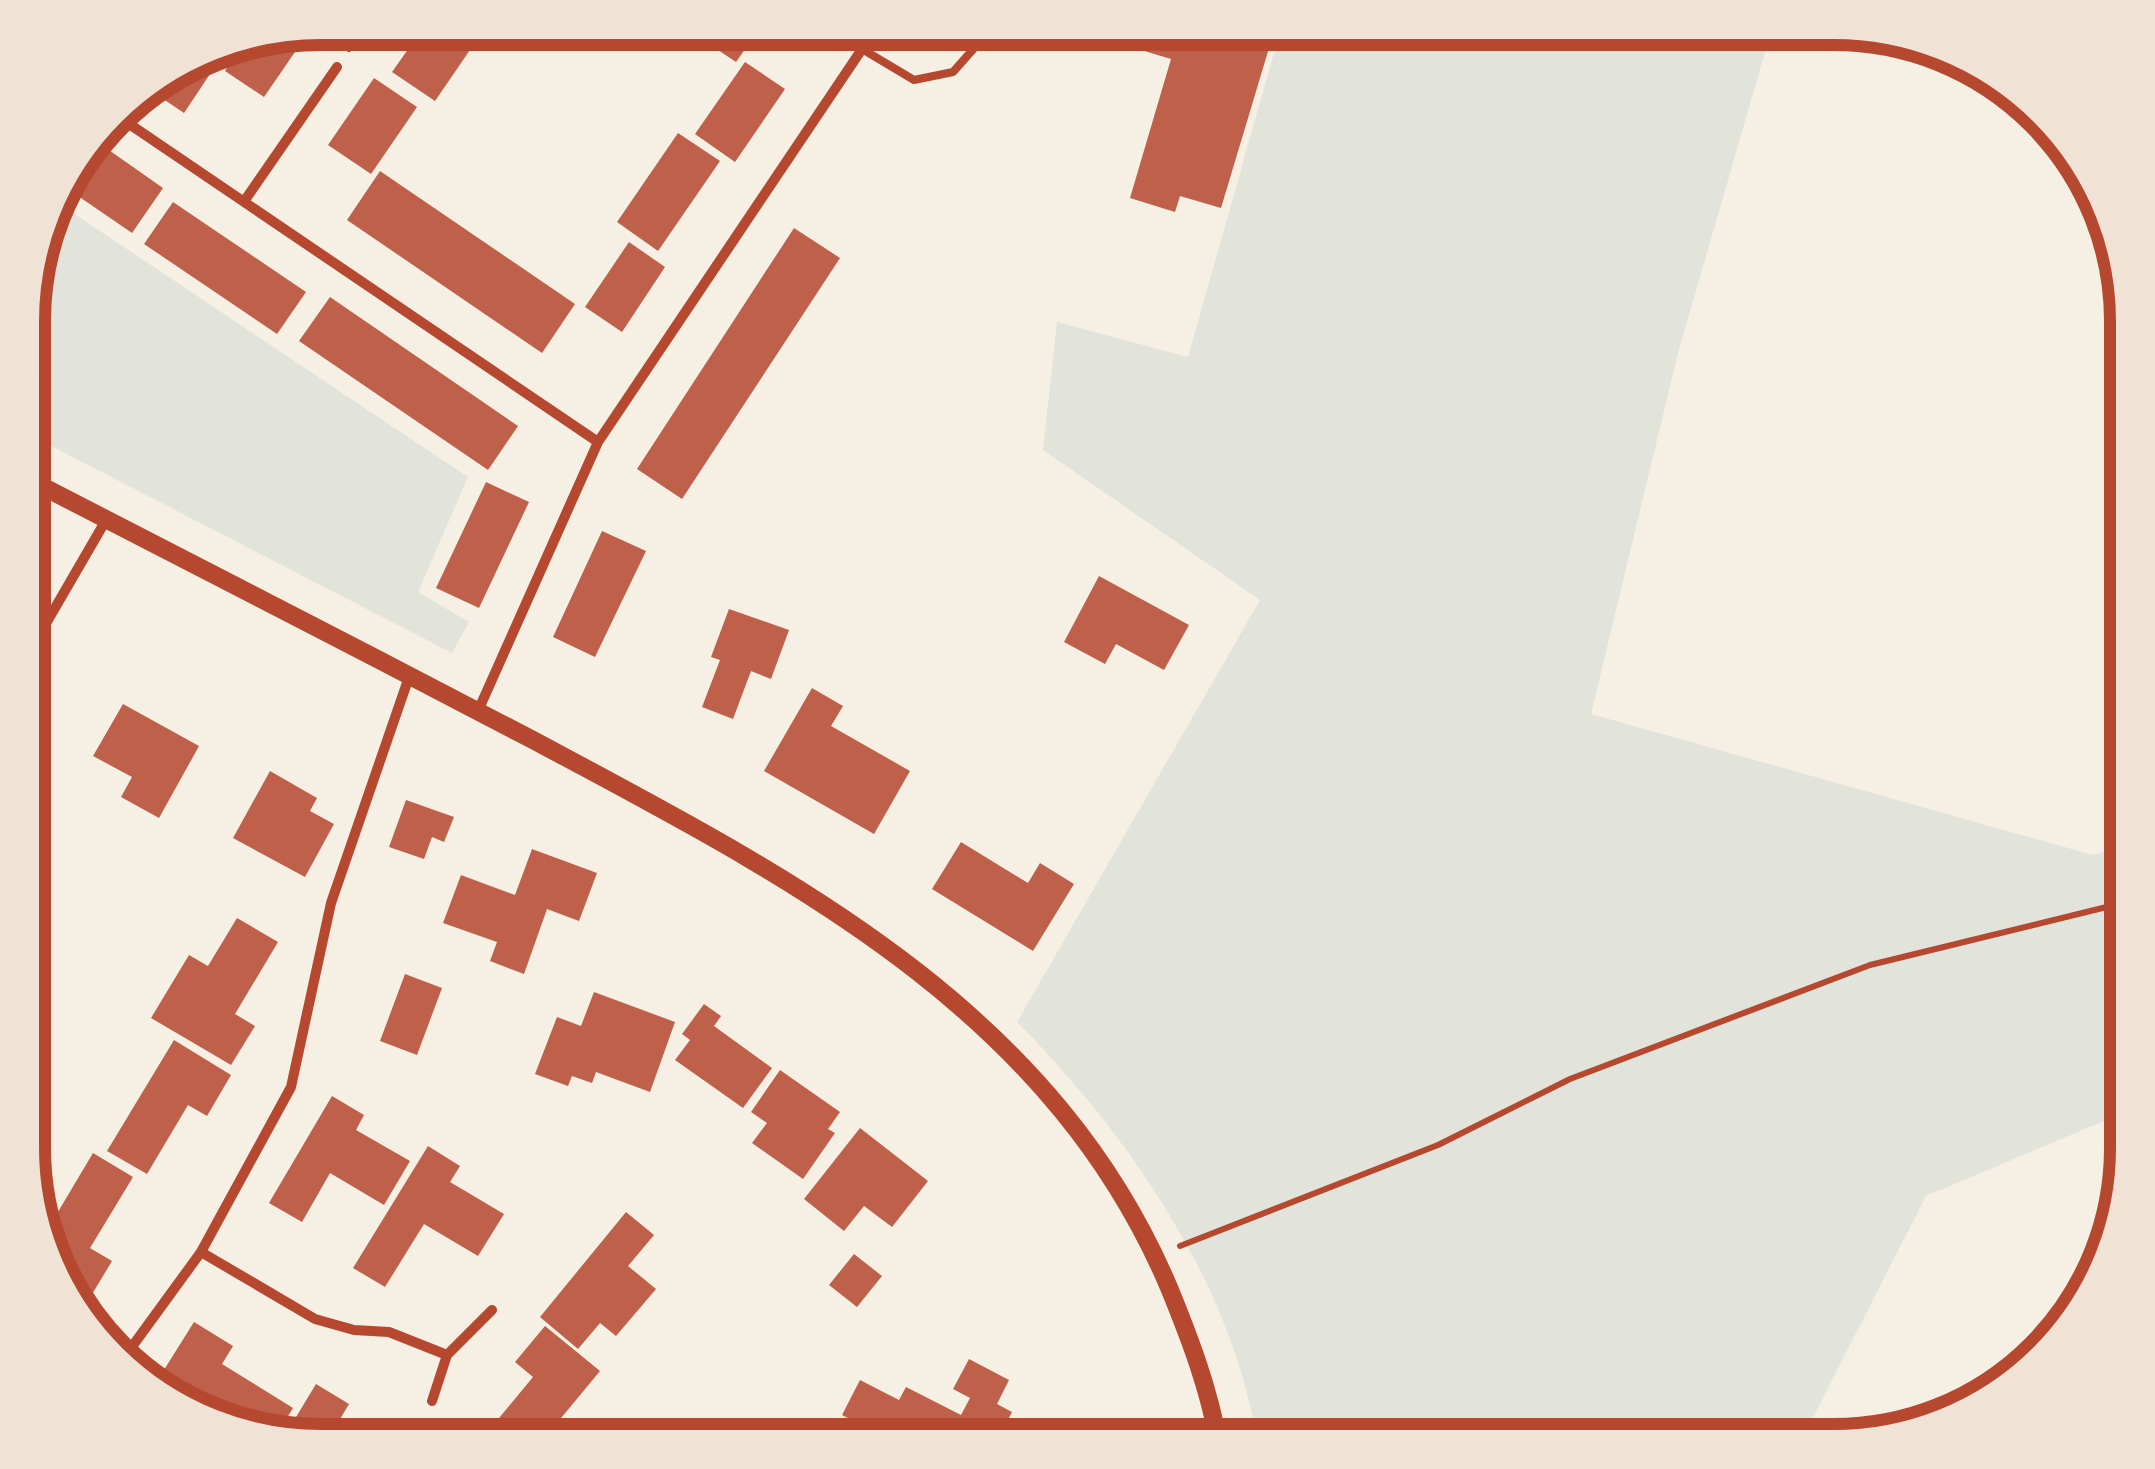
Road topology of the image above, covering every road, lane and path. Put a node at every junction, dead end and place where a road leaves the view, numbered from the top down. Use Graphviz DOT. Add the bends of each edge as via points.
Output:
graph roads {
  1 [pos="859,45"];
  2 [pos="977,45"];
  3 [pos="862,49"];
  4 [pos="337,66"];
  5 [pos="129,123"];
  6 [pos="245,200"];
  7 [pos="598,442"];
  8 [pos="45,488"];
  9 [pos="106,520"];
  10 [pos="45,625"];
  11 [pos="410,677"];
  12 [pos="478,711"];
  13 [pos="2109,906"];
  14 [pos="201,1252"];
  15 [pos="1156,1255"];
  16 [pos="492,1310"];
  17 [pos="131,1348"];
  18 [pos="447,1355"];
  19 [pos="432,1401"];
  20 [pos="1213,1424"];
  1 -- 3 [label="street"];
  2 -- 3 [label="lane" via="954,72 914,80"];
  3 -- 7 [label="street"];
  4 -- 6 [label="street"];
  5 -- 6 [label="street"];
  6 -- 7 [label="street"];
  7 -- 12 [label="street"];
  8 -- 9 [label="street"];
  9 -- 10 [label="street"];
  9 -- 11 [label="street"];
  11 -- 12 [label="street"];
  11 -- 14 [label="street" via="332,903 291,1087"];
  12 -- 15 [label="street" via="734,848 847,918 977,1018 1069,1117"];
  13 -- 15 [label="path" via="1870,965 1570,1078 1438,1145"];
  14 -- 17 [label="street"];
  14 -- 18 [label="street" via="315,1319 389,1332"];
  15 -- 20 [label="street" via="1191,1341"];
  16 -- 18 [label="street"];
  18 -- 19 [label="street"];
}
